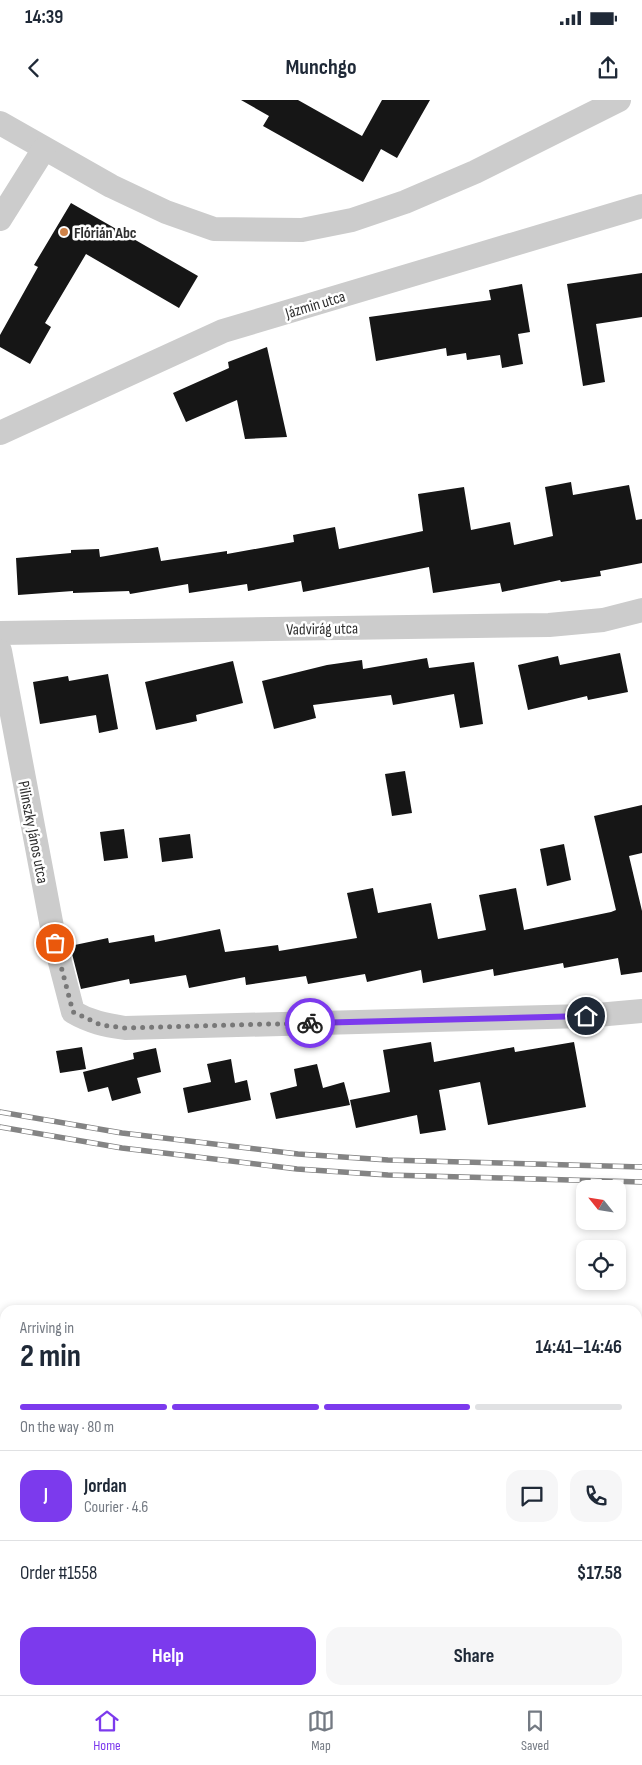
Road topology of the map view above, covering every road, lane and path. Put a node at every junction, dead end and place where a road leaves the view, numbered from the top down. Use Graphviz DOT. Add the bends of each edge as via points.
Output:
graph roads {
  1 [pos="620,100"];
  2 [pos="0,123"];
  3 [pos="44,149"];
  4 [pos="642,206"];
  5 [pos="0,219"];
  6 [pos="0,433"];
  7 [pos="642,610"];
  8 [pos="0,633"];
  9 [pos="0,651"];
  10 [pos="642,1011"];
  1 -- 3 [label="street" via="475,172 405,202 352,220 302,230 214,229 166,212 119,190"];
  2 -- 3 [label="street"];
  3 -- 5 [label="street"];
  4 -- 6 [label="street, Jázmin utca" via="223,331"];
  7 -- 8 [label="street, Vadvirág utca" via="603,620 549,625"];
  9 -- 10 [label="street, Pilinszky János utca" via="55,943 73,1012 101,1025 125,1028 586,1016"];
}
